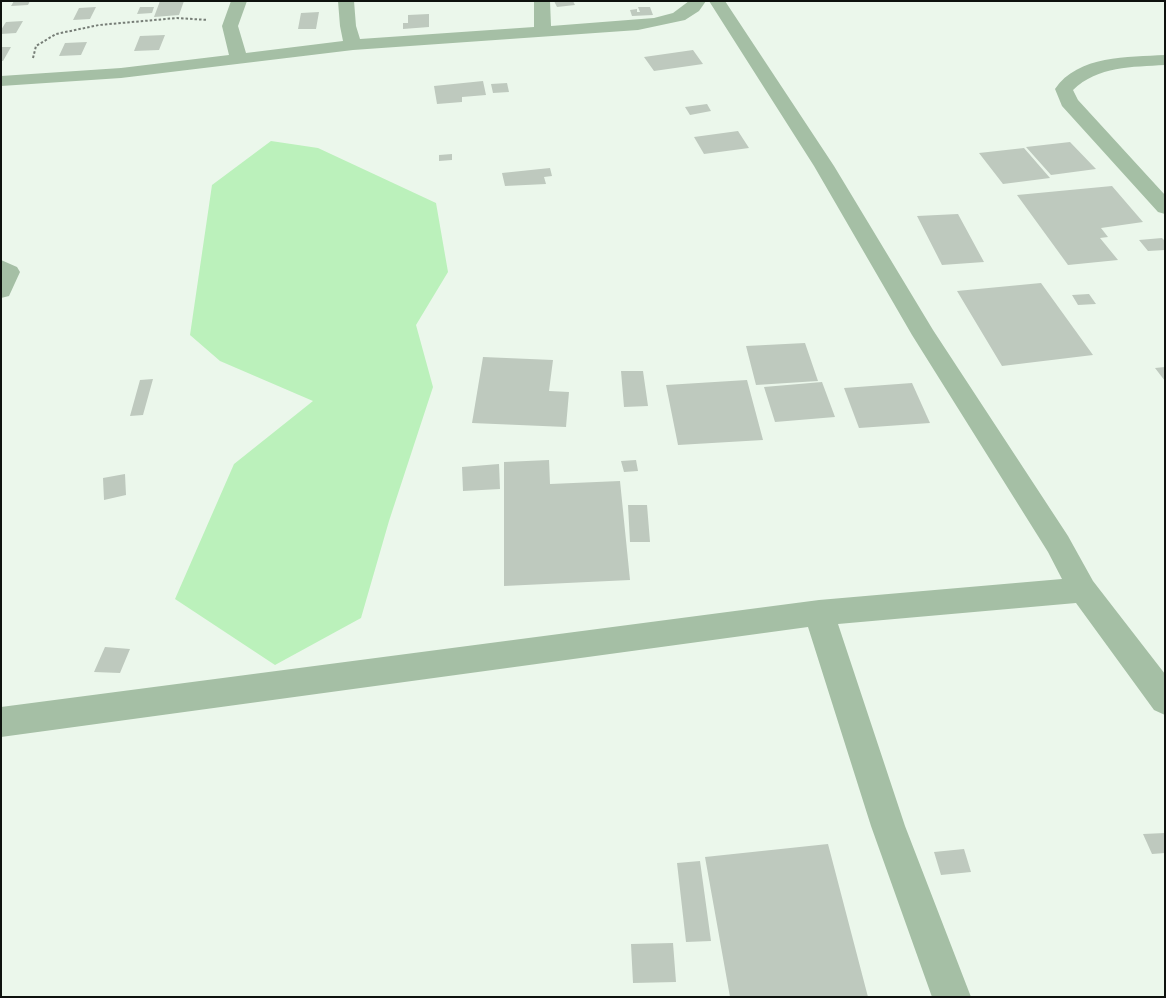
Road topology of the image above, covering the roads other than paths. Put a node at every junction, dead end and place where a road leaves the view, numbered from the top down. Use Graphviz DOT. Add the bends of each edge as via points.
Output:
graph roads {
  1 [pos="239,1"];
  2 [pos="346,1"];
  3 [pos="542,1"];
  4 [pos="698,1"];
  5 [pos="717,1"];
  6 [pos="543,31"];
  7 [pos="352,45"];
  8 [pos="238,59"];
  9 [pos="1165,60"];
  10 [pos="1,81"];
  11 [pos="1165,208"];
  12 [pos="1,267"];
  13 [pos="1,291"];
  14 [pos="1084,590"];
  15 [pos="819,613"];
  16 [pos="1165,700"];
  17 [pos="1,722"];
  18 [pos="952,997"];
  1 -- 8 [label="street" via="230,26"];
  2 -- 7 [label="street"];
  3 -- 6 [label="street"];
  4 -- 6 [label="street" via="684,14 660,22"];
  5 -- 14 [label="street" via="824,166 924,335"];
  6 -- 7 [label="street"];
  7 -- 8 [label="street"];
  8 -- 10 [label="street" via="121,73"];
  9 -- 11 [label="street" via="1094,68 1074,78 1064,89 1069,102"];
  12 -- 13 [label="street" via="9,272"];
  14 -- 15 [label="street"];
  14 -- 16 [label="street"];
  15 -- 17 [label="street"];
  15 -- 18 [label="street" via="888,826"];
}
